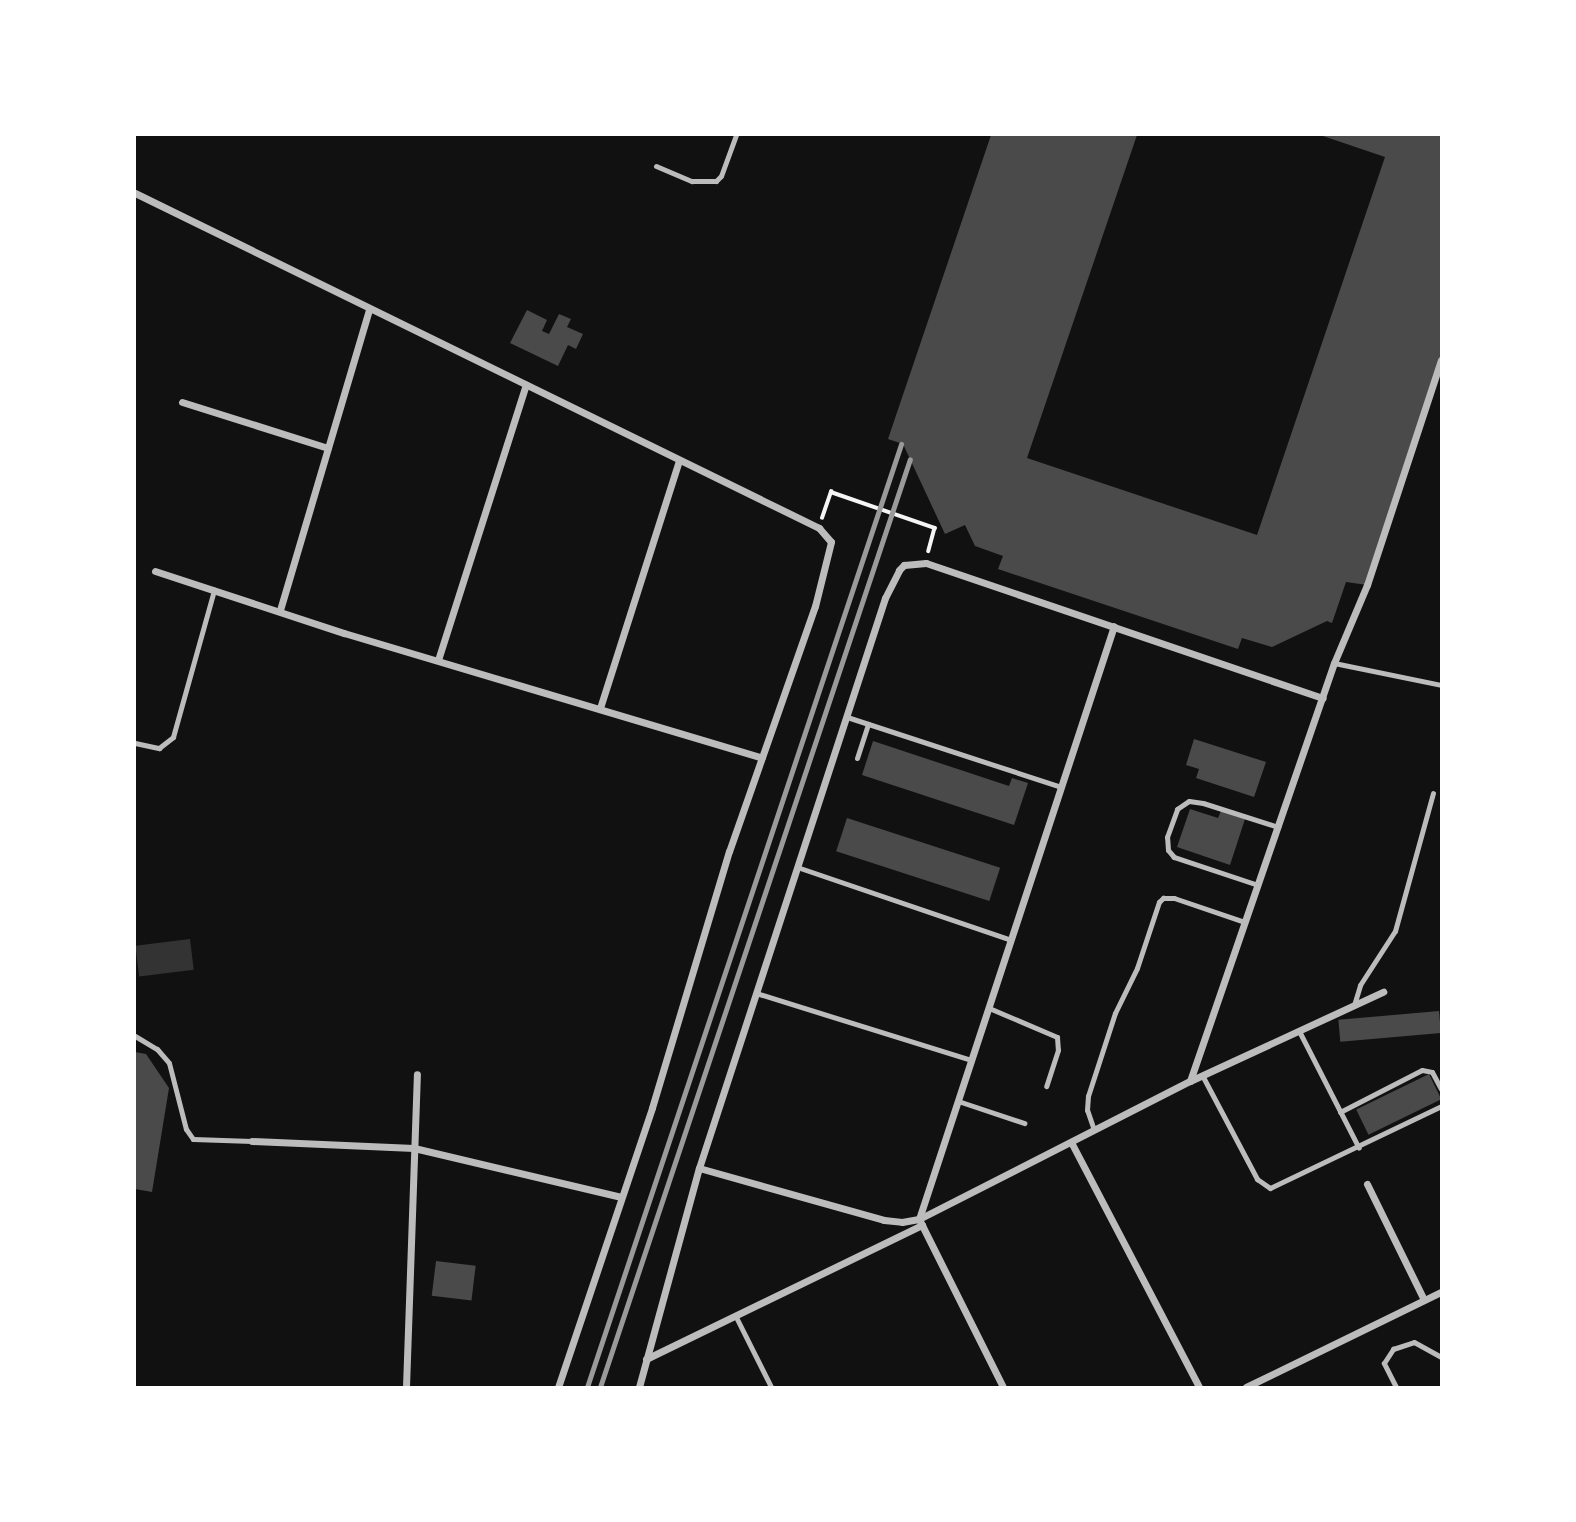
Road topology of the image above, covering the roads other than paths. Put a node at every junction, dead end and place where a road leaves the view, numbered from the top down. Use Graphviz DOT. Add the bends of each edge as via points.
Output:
graph roads {
  1 [pos="736,135"];
  2 [pos="656,166"];
  3 [pos="135,193"];
  4 [pos="369,310"];
  5 [pos="1441,360"];
  6 [pos="526,385"];
  7 [pos="182,402"];
  8 [pos="328,448"];
  9 [pos="679,461"];
  10 [pos="155,571"];
  11 [pos="214,590"];
  12 [pos="280,610"];
  13 [pos="1114,626"];
  14 [pos="438,660"];
  15 [pos="1334,663"];
  16 [pos="1441,685"];
  17 [pos="1323,698"];
  18 [pos="600,708"];
  19 [pos="846,717"];
  20 [pos="867,724"];
  21 [pos="135,743"];
  22 [pos="762,758"];
  23 [pos="857,758"];
  24 [pos="1061,787"];
  25 [pos="1433,793"];
  26 [pos="1278,827"];
  27 [pos="797,867"];
  28 [pos="1258,886"];
  29 [pos="1245,922"];
  30 [pos="1011,940"];
  31 [pos="1383,992"];
  32 [pos="756,993"];
  33 [pos="1354,1005"];
  34 [pos="989,1008"];
  35 [pos="1298,1031"];
  36 [pos="135,1036"];
  37 [pos="971,1060"];
  38 [pos="417,1074"];
  39 [pos="1202,1076"];
  40 [pos="1190,1081"];
  41 [pos="1046,1086"];
  42 [pos="1441,1089"];
  43 [pos="958,1101"];
  44 [pos="1441,1105"];
  45 [pos="1340,1112"];
  46 [pos="1024,1122"];
  47 [pos="1094,1129"];
  48 [pos="252,1141"];
  49 [pos="1070,1142"];
  50 [pos="414,1148"];
  51 [pos="1359,1148"];
  52 [pos="699,1168"];
  53 [pos="1367,1184"];
  54 [pos="621,1197"];
  55 [pos="921,1222"];
  56 [pos="1441,1292"];
  57 [pos="1424,1300"];
  58 [pos="736,1317"];
  59 [pos="1441,1357"];
  60 [pos="646,1359"];
  61 [pos="1395,1385"];
  62 [pos="406,1387"];
  63 [pos="558,1387"];
  64 [pos="639,1387"];
  65 [pos="771,1387"];
  66 [pos="1003,1387"];
  67 [pos="1199,1387"];
  68 [pos="1246,1387"];
  69 [pos="1387,1387"];
  1 -- 2 [label="lane" via="716,181 692,181"];
  3 -- 4 [label="street"];
  4 -- 6 [label="street"];
  4 -- 8 [label="street"];
  5 -- 15 [label="street" via="1367,585"];
  6 -- 9 [label="street"];
  6 -- 14 [label="street"];
  7 -- 8 [label="street"];
  8 -- 12 [label="street"];
  9 -- 18 [label="street"];
  9 -- 22 [label="street" via="819,528 831,542 815,606"];
  10 -- 11 [label="street"];
  11 -- 12 [label="street"];
  11 -- 21 [label="lane" via="173,737 159,748"];
  12 -- 14 [label="street"];
  13 -- 17 [label="street"];
  13 -- 19 [label="street" via="926,563 904,565 885,598"];
  13 -- 24 [label="street"];
  14 -- 18 [label="street"];
  15 -- 16 [label="lane"];
  15 -- 17 [label="street"];
  17 -- 26 [label="street"];
  18 -- 22 [label="street"];
  19 -- 20 [label="lane"];
  19 -- 27 [label="street"];
  20 -- 23 [label="lane"];
  20 -- 24 [label="lane"];
  22 -- 54 [label="street"];
  24 -- 30 [label="street"];
  25 -- 33 [label="lane" via="1395,930 1360,985"];
  26 -- 28 [label="street"];
  26 -- 28 [label="lane" via="1189,801 1177,809 1167,837 1174,857"];
  27 -- 30 [label="lane"];
  27 -- 32 [label="street"];
  28 -- 29 [label="street"];
  29 -- 40 [label="street"];
  29 -- 47 [label="lane" via="1174,898 1159,902 1088,1096"];
  30 -- 34 [label="street"];
  31 -- 33 [label="street"];
  32 -- 37 [label="lane"];
  32 -- 52 [label="street"];
  33 -- 35 [label="street"];
  34 -- 37 [label="street"];
  34 -- 41 [label="lane" via="1057,1037 1058,1049"];
  35 -- 39 [label="street"];
  35 -- 45 [label="lane"];
  36 -- 48 [label="lane" via="157,1049 169,1063 186,1129 193,1139"];
  37 -- 43 [label="street"];
  38 -- 50 [label="street"];
  39 -- 40 [label="street"];
  39 -- 51 [label="lane" via="1257,1179 1266,1187"];
  40 -- 47 [label="street"];
  42 -- 45 [label="lane" via="1432,1072 1422,1070"];
  43 -- 46 [label="lane"];
  43 -- 55 [label="street"];
  44 -- 51 [label="lane"];
  45 -- 51 [label="lane"];
  47 -- 49 [label="street"];
  48 -- 50 [label="street"];
  49 -- 55 [label="street"];
  49 -- 67 [label="street"];
  50 -- 54 [label="street"];
  50 -- 62 [label="street"];
  52 -- 55 [label="street" via="884,1220"];
  52 -- 60 [label="street"];
  53 -- 57 [label="street"];
  54 -- 63 [label="street"];
  55 -- 58 [label="street"];
  55 -- 66 [label="street"];
  56 -- 57 [label="street"];
  57 -- 68 [label="street"];
  58 -- 60 [label="street"];
  58 -- 65 [label="lane"];
  59 -- 61 [label="lane" via="1414,1342 1393,1349 1384,1363"];
  60 -- 64 [label="street"];
  61 -- 69 [label="lane"];
}
